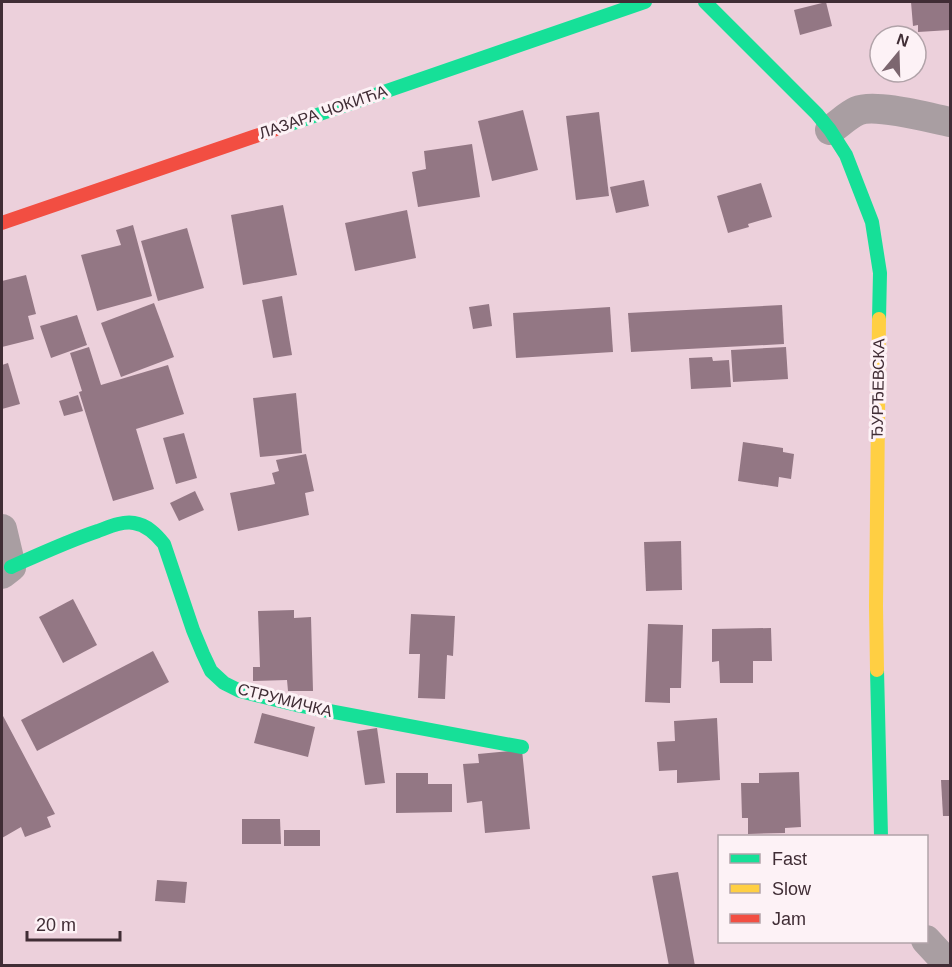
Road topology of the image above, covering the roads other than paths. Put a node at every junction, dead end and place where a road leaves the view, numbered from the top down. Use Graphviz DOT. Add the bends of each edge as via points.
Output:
graph roads {
  1 [pos="645,2"];
  2 [pos="705,2"];
  3 [pos="951,122"];
  4 [pos="830,130"];
  5 [pos="2,223"];
  6 [pos="2,529"];
  7 [pos="6,571"];
  8 [pos="522,747"];
  9 [pos="881,835"];
  10 [pos="928,941"];
  11 [pos="950,966"];
  1 -- 5 [label="street, ЛАЗАРА ЧОКИЋА"];
  2 -- 4 [label="street, ЂУРЂЕВСКА"];
  3 -- 4 [label="street" via="894,111 859,110"];
  4 -- 9 [label="street, ЂУРЂЕВСКА" via="846,155 872,222 880,273 876,606"];
  6 -- 7 [label="street"];
  7 -- 8 [label="street, СТРУМИЧКА" via="113,526 126,523 146,527 164,544 203,654 211,671 224,683 240,691 297,705"];
  10 -- 11 [label="street"];
}
